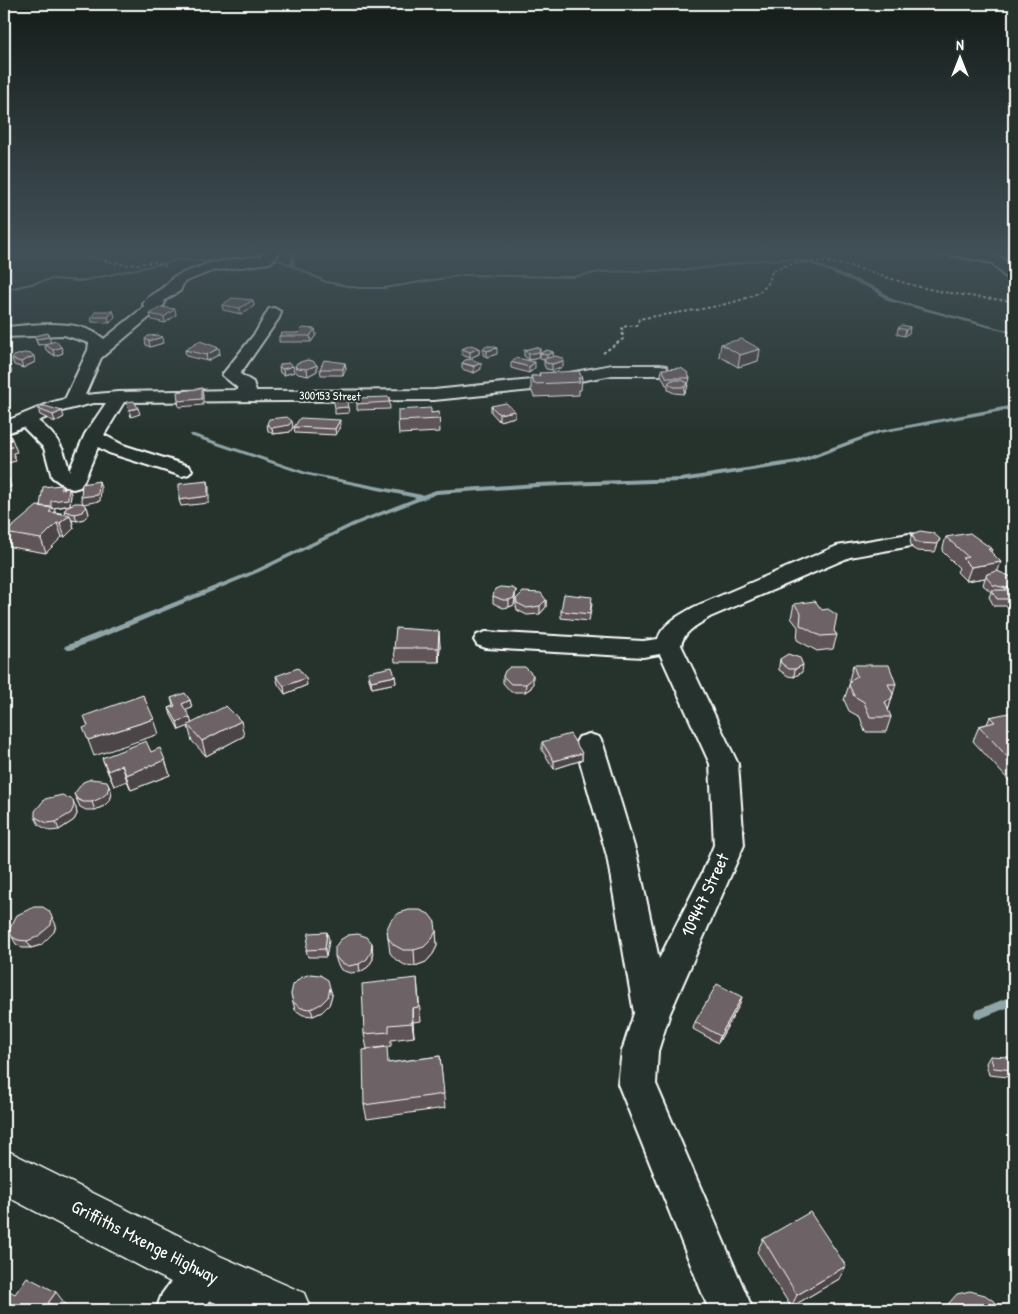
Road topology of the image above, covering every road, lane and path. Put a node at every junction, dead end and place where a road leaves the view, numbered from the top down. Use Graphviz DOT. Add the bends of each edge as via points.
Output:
graph roads {
  1 [pos="150,311"];
  2 [pos="679,311"];
  3 [pos="274,312"];
  4 [pos="4,332"];
  5 [pos="94,355"];
  6 [pos="660,370"];
  7 [pos="597,372"];
  8 [pos="248,394"];
  9 [pos="118,397"];
  10 [pos="72,402"];
  11 [pos="25,420"];
  12 [pos="4,429"];
  13 [pos="94,434"];
  14 [pos="182,470"];
  15 [pos="909,540"];
  16 [pos="486,640"];
  17 [pos="669,644"];
  18 [pos="589,744"];
  19 [pos="652,1013"];
  20 [pos="4,1171"];
  21 [pos="204,1273"];
  22 [pos="178,1310"];
  23 [pos="287,1310"];
  24 [pos="731,1310"];
  1 -- 5 [label="street"];
  2 -- 7 [label="path" via="639,318 637,325 622,327 622,339 592,362"];
  3 -- 8 [label="street" via="258,340 230,375 247,386"];
  4 -- 5 [label="street" via="78,332 96,341"];
  5 -- 10 [label="street"];
  6 -- 7 [label="street, 300153 Street"];
  7 -- 8 [label="street, 300153 Street" via="532,385 434,394 333,397"];
  8 -- 9 [label="street, 300153 Street"];
  9 -- 10 [label="street, 300153 Street"];
  9 -- 13 [label="street"];
  10 -- 11 [label="street, 300153 Street"];
  11 -- 12 [label="street, 300153 Street"];
  11 -- 13 [label="street" via="57,450 59,473 73,483"];
  13 -- 14 [label="street" via="98,441 116,449"];
  15 -- 17 [label="street" via="845,551 725,602 685,622 672,634"];
  16 -- 17 [label="street" via="643,649"];
  17 -- 19 [label="street, 109447 Street" via="687,690 724,764 729,844"];
  18 -- 19 [label="street" via="622,856"];
  19 -- 24 [label="street, 109447 Street" via="640,1051 637,1084"];
  20 -- 21 [label="street, Griffiths Mxenge Highway"];
  21 -- 22 [label="street"];
  21 -- 23 [label="street, Griffiths Mxenge Highway"];
}
